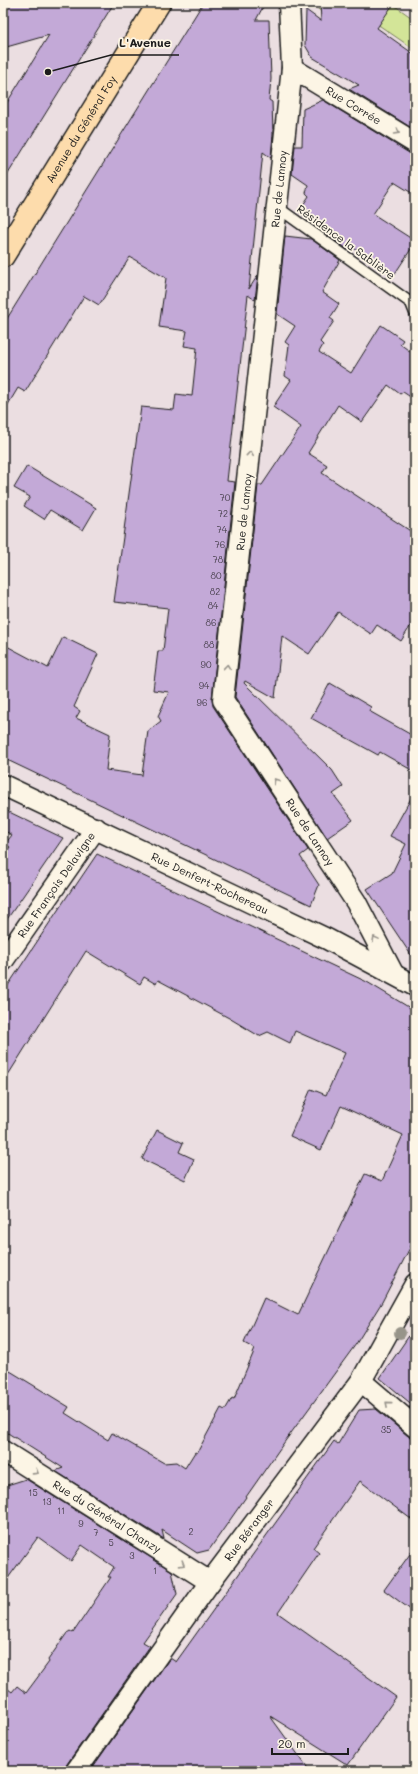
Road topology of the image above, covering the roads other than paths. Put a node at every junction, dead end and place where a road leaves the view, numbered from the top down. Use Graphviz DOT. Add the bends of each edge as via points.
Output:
graph roads {
  1 [pos="159,3"];
  2 [pos="289,3"];
  3 [pos="292,68"];
  4 [pos="415,143"];
  5 [pos="277,207"];
  6 [pos="3,256"];
  7 [pos="415,313"];
  8 [pos="3,785"];
  9 [pos="96,828"];
  10 [pos="3,961"];
  11 [pos="393,973"];
  12 [pos="415,986"];
  13 [pos="415,1284"];
  14 [pos="361,1381"];
  15 [pos="415,1427"];
  16 [pos="4,1456"];
  17 [pos="210,1582"];
  18 [pos="76,1771"];
  1 -- 6 [label="main road, Avenue du Général Foy"];
  2 -- 3 [label="street, Rue de Lannoy"];
  3 -- 4 [label="street, Rue Corrée, one-way"];
  3 -- 5 [label="street, Rue de Lannoy"];
  5 -- 7 [label="lane, Résidence la Sablière" via="411,303"];
  11 -- 5 [label="street, Rue de Lannoy, one-way" via="356,902 223,700"];
  8 -- 9 [label="street, Rue Denfert-Rochereau"];
  9 -- 10 [label="street, Rue François Delavigne"];
  9 -- 11 [label="street, Rue Denfert-Rochereau"];
  11 -- 12 [label="street, Rue Denfert-Rochereau"];
  13 -- 14 [label="street, Rue Béranger"];
  15 -- 14 [label="street, one-way"];
  14 -- 17 [label="street, Rue Béranger"];
  16 -- 17 [label="street, Rue du Général Chanzy, one-way"];
  17 -- 18 [label="street, Rue Béranger"];
}
